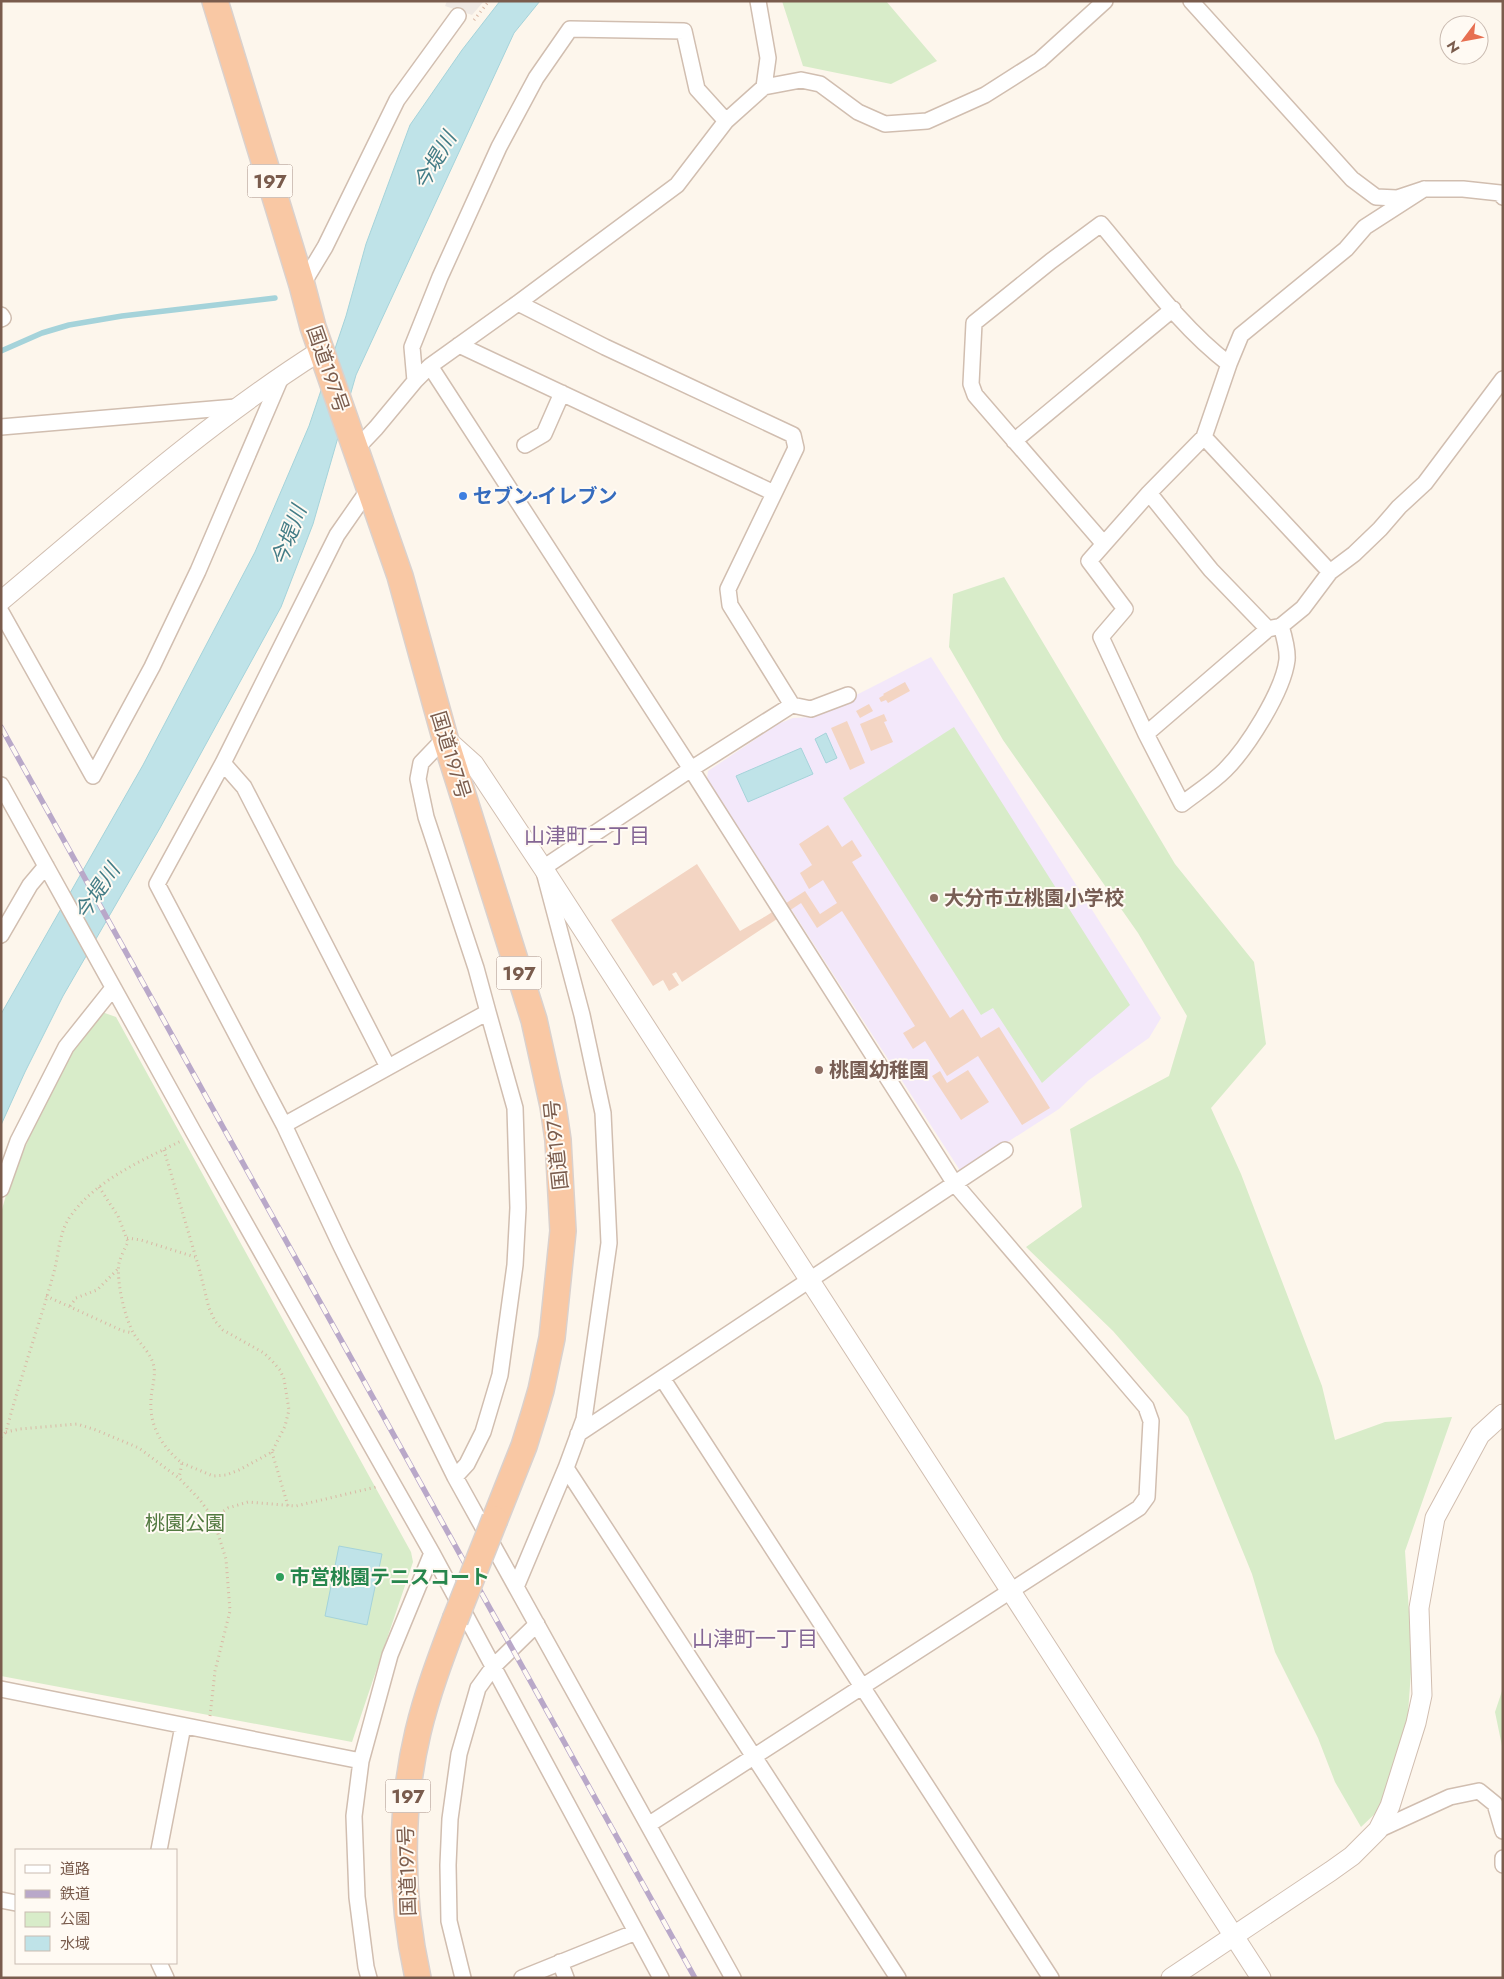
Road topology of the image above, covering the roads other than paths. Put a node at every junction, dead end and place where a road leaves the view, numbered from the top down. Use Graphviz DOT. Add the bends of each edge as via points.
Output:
graph roads {
  1 [pos="215,1"];
  2 [pos="758,1"];
  3 [pos="1105,1"];
  4 [pos="1191,1"];
  5 [pos="458,16"];
  6 [pos="764,88"];
  7 [pos="726,121"];
  8 [pos="1424,189"];
  9 [pos="1503,197"];
  10 [pos="302,286"];
  11 [pos="518,303"];
  12 [pos="1173,310"];
  13 [pos="459,345"];
  14 [pos="322,356"];
  15 [pos="1229,364"];
  16 [pos="430,366"];
  17 [pos="282,375"];
  18 [pos="1503,379"];
  19 [pos="415,381"];
  20 [pos="562,393"];
  21 [pos="236,407"];
  22 [pos="1,427"];
  23 [pos="1204,437"];
  24 [pos="1014,441"];
  25 [pos="353,444"];
  26 [pos="525,445"];
  27 [pos="370,489"];
  28 [pos="774,493"];
  29 [pos="1149,493"];
  30 [pos="1104,544"];
  31 [pos="1330,572"];
  32 [pos="1,601"];
  33 [pos="1,612"];
  34 [pos="1274,627"];
  35 [pos="848,695"];
  36 [pos="792,705"];
  37 [pos="1146,734"];
  38 [pos="445,738"];
  39 [pos="223,763"];
  40 [pos="691,769"];
  41 [pos="1,785"];
  42 [pos="46,866"];
  43 [pos="543,868"];
  44 [pos="3,928"];
  45 [pos="113,988"];
  46 [pos="488,1012"];
  47 [pos="388,1067"];
  48 [pos="284,1125"];
  49 [pos="1005,1150"];
  50 [pos="955,1184"];
  51 [pos="1,1189"];
  52 [pos="810,1280"];
  53 [pos="662,1378"];
  54 [pos="1503,1414"];
  55 [pos="578,1434"];
  56 [pos="566,1468"];
  57 [pos="455,1477"];
  58 [pos="432,1553"];
  59 [pos="516,1587"];
  60 [pos="1010,1590"];
  61 [pos="536,1624"];
  62 [pos="494,1666"];
  63 [pos="862,1686"];
  64 [pos="1,1689"];
  65 [pos="183,1726"];
  66 [pos="754,1756"];
  67 [pos="361,1760"];
  68 [pos="648,1825"];
  69 [pos="1378,1830"];
  70 [pos="1503,1830"];
  71 [pos="159,1849"];
  72 [pos="1503,1858"];
  73 [pos="1503,1865"];
  74 [pos="1,1900"];
  75 [pos="15,1903"];
  76 [pos="636,1932"];
  77 [pos="1234,1936"];
  78 [pos="560,1962"];
  79 [pos="159,1964"];
  80 [pos="166,1978"];
  81 [pos="369,1978"];
  82 [pos="418,1978"];
  83 [pos="462,1978"];
  84 [pos="522,1978"];
  85 [pos="566,1978"];
  86 [pos="661,1978"];
  87 [pos="733,1978"];
  88 [pos="898,1978"];
  89 [pos="1052,1978"];
  90 [pos="1171,1978"];
  91 [pos="1261,1978"];
  1 -- 10 [label="highway, 国道197号 / 197"];
  2 -- 6 [label="street" via="768,58"];
  3 -- 6 [label="street" via="1040,60 985,95 927,121 885,124 858,112 820,84 801,80"];
  4 -- 8 [label="street" via="1352,179 1376,197 1397,198"];
  5 -- 10 [label="street" via="398,100 325,247"];
  6 -- 7 [label="street"];
  7 -- 11 [label="street" via="677,185"];
  7 -- 19 [label="street" via="697,89 684,30 570,28 536,78 499,147 440,277 412,348"];
  8 -- 9 [label="street" via="1463,189 1500,193"];
  8 -- 15 [label="street" via="1365,227 1332,262 1241,335"];
  10 -- 14 [label="highway, 国道197号 / 197"];
  11 -- 13 [label="street"];
  11 -- 28 [label="street" via="793,434 796,448"];
  12 -- 15 [label="street" via="1212,352"];
  12 -- 24 [label="street"];
  12 -- 24 [label="street" via="1101,224 1004,297 974,322 971,384 975,395"];
  13 -- 16 [label="street"];
  13 -- 20 [label="street"];
  14 -- 17 [label="street"];
  14 -- 25 [label="highway, 国道197号 / 197"];
  15 -- 23 [label="street"];
  16 -- 19 [label="street"];
  16 -- 40 [label="street"];
  17 -- 21 [label="street"];
  17 -- 33 [label="street" via="198,571 152,667 93,776"];
  18 -- 31 [label="street" via="1425,483 1354,554"];
  19 -- 25 [label="street" via="376,428"];
  20 -- 26 [label="street" via="544,434"];
  20 -- 28 [label="street"];
  21 -- 22 [label="street"];
  21 -- 32 [label="street"];
  23 -- 29 [label="street"];
  23 -- 31 [label="street"];
  24 -- 30 [label="street"];
  25 -- 27 [label="highway, 国道197号 / 197"];
  27 -- 38 [label="highway, 国道197号 / 197" via="400,576"];
  27 -- 39 [label="street" via="337,535"];
  28 -- 36 [label="street" via="728,589 730,605"];
  29 -- 30 [label="street"];
  29 -- 34 [label="street" via="1211,570"];
  30 -- 37 [label="street" via="1089,562 1125,609 1101,637"];
  31 -- 34 [label="street" via="1304,608"];
  34 -- 37 [label="street"];
  34 -- 37 [label="street" via="1285,641 1287,660 1280,684 1253,736 1224,770 1182,804"];
  35 -- 36 [label="street" via="811,709"];
  36 -- 40 [label="street"];
  38 -- 43 [label="street" via="474,764"];
  38 -- 46 [label="street" via="421,763 418,779 426,817"];
  38 -- 82 [label="highway, 国道197号 / 197, bridge" via="534,1020 547,1073 558,1140 562,1231 552,1338 541,1390 421,1719 406,1806 404,1844 408,1919"];
  39 -- 47 [label="street" via="244,787"];
  39 -- 48 [label="street" via="156,884"];
  40 -- 43 [label="street"];
  40 -- 50 [label="street"];
  41 -- 42 [label="street"];
  42 -- 44 [label="street"];
  42 -- 45 [label="street"];
  43 -- 52 [label="street"];
  43 -- 55 [label="street" via="582,1015 602,1113 610,1244 584,1420"];
  45 -- 51 [label="street" via="66,1047 18,1141"];
  45 -- 58 [label="street"];
  46 -- 47 [label="street"];
  46 -- 57 [label="street" via="515,1108 518,1208 515,1265 500,1375 483,1432 467,1464"];
  47 -- 48 [label="street"];
  48 -- 57 [label="street"];
  49 -- 50 [label="street"];
  50 -- 52 [label="street"];
  50 -- 60 [label="street" via="1146,1407 1151,1421 1147,1497 1139,1508"];
  52 -- 53 [label="street"];
  52 -- 60 [label="street"];
  53 -- 55 [label="street"];
  53 -- 63 [label="street"];
  54 -- 69 [label="street" via="1480,1435 1435,1518 1419,1608 1422,1695 1390,1806"];
  55 -- 56 [label="street"];
  56 -- 59 [label="street"];
  56 -- 66 [label="street"];
  57 -- 59 [label="street"];
  58 -- 62 [label="street"];
  58 -- 67 [label="street" via="390,1655"];
  59 -- 61 [label="street"];
  60 -- 63 [label="street"];
  60 -- 77 [label="street"];
  61 -- 62 [label="street"];
  61 -- 68 [label="street"];
  62 -- 76 [label="street"];
  62 -- 83 [label="street" via="478,1688 467,1726 459,1754 450,1819 449,1920"];
  63 -- 66 [label="street"];
  63 -- 89 [label="street"];
  64 -- 65 [label="street"];
  65 -- 67 [label="street"];
  65 -- 71 [label="street"];
  66 -- 68 [label="street"];
  66 -- 88 [label="street"];
  67 -- 81 [label="street" via="354,1816 357,1896"];
  68 -- 87 [label="street"];
  69 -- 70 [label="street" via="1450,1797 1479,1791 1495,1804"];
  69 -- 77 [label="street" via="1352,1856"];
  72 -- 73 [label="street"];
  74 -- 75 [label="street"];
  76 -- 78 [label="street"];
  76 -- 86 [label="street"];
  77 -- 90 [label="street"];
  77 -- 91 [label="street"];
  78 -- 84 [label="street"];
  78 -- 85 [label="street"];
  79 -- 80 [label="street"];
}
